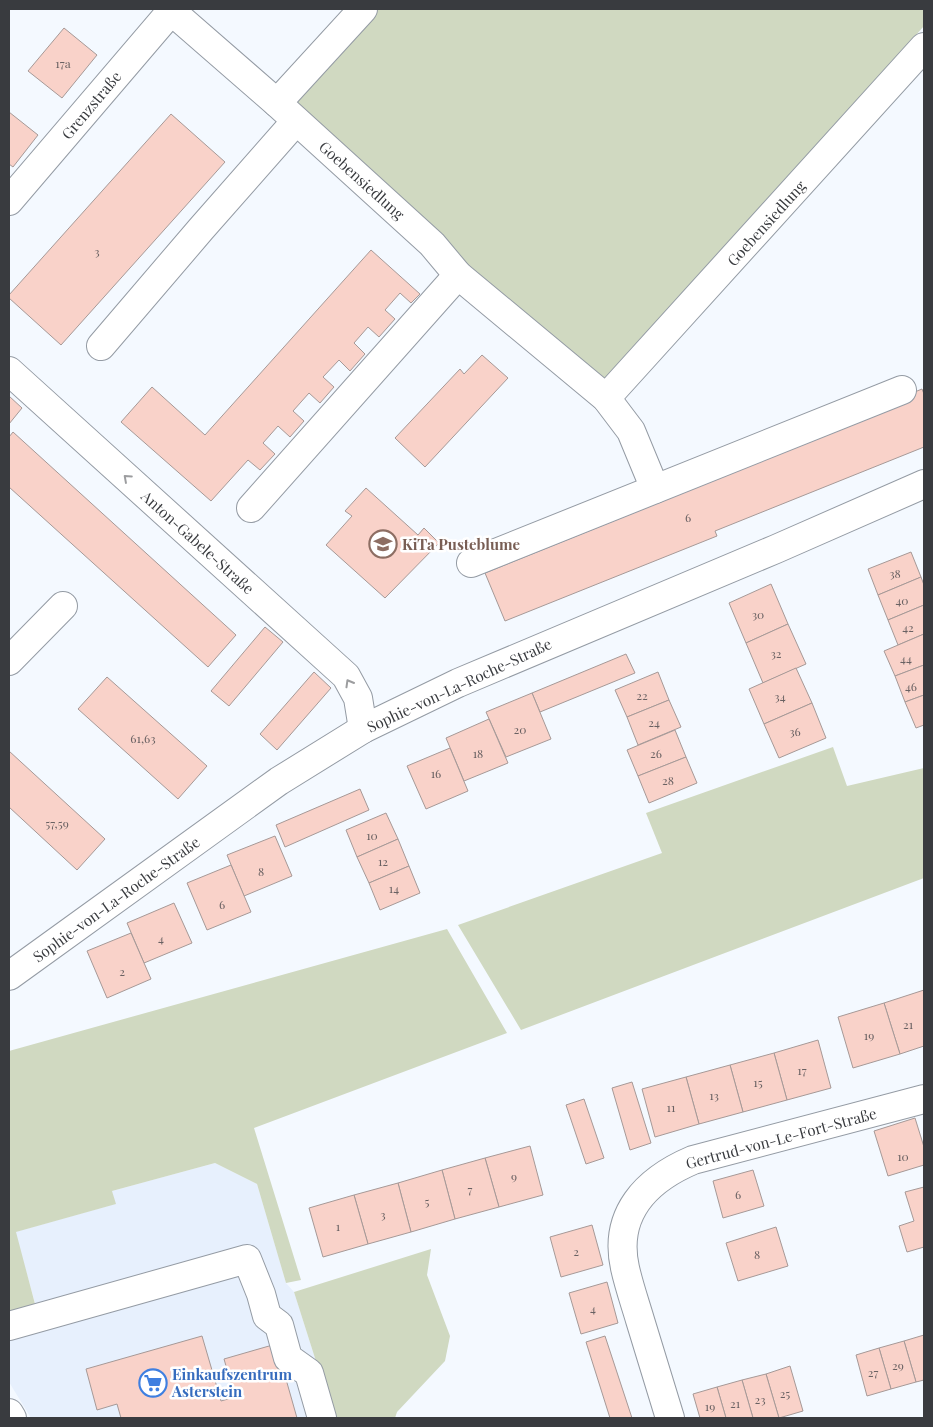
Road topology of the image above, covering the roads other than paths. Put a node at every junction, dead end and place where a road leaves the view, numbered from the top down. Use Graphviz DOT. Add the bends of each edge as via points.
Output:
graph roads {
  1 [pos="171,9"];
  2 [pos="362,9"];
  3 [pos="924,47"];
  4 [pos="287,112"];
  5 [pos="9,201"];
  6 [pos="458,275"];
  7 [pos="101,346"];
  8 [pos="9,371"];
  9 [pos="902,390"];
  10 [pos="606,398"];
  11 [pos="924,484"];
  12 [pos="655,489"];
  13 [pos="251,508"];
  14 [pos="471,563"];
  15 [pos="63,606"];
  16 [pos="9,661"];
  17 [pos="363,729"];
  18 [pos="9,976"];
  19 [pos="924,1099"];
  20 [pos="9,1326"];
  21 [pos="9,1413"];
  22 [pos="12,1418"];
  23 [pos="322,1418"];
  24 [pos="670,1418"];
  1 -- 4 [label="street, Goebensiedlung"];
  1 -- 5 [label="street, Grenzstraße"];
  2 -- 4 [label="street"];
  3 -- 10 [label="street, Goebensiedlung"];
  4 -- 6 [label="street, Goebensiedlung" via="432,244"];
  4 -- 7 [label="street" via="201,229"];
  6 -- 10 [label="street, Goebensiedlung"];
  6 -- 13 [label="street"];
  17 -- 8 [label="street, Anton-Gabele-Straße, one-way" via="358,698 346,676"];
  9 -- 12 [label="street"];
  10 -- 12 [label="street, Goebensiedlung" via="630,431"];
  11 -- 17 [label="street, Sophie-von-La-Roche-Straße" via="458,682"];
  12 -- 14 [label="street"];
  15 -- 16 [label="street"];
  17 -- 18 [label="street, Sophie-von-La-Roche-Straße" via="279,780"];
  19 -- 24 [label="street, Gertrud-von-Le-Fort-Straße" via="693,1160 661,1176 637,1200 624,1228 625,1268"];
  20 -- 23 [label="street" via="246,1259 267,1316 279,1325 288,1358 309,1372"];
  21 -- 22 [label="street"];
}
